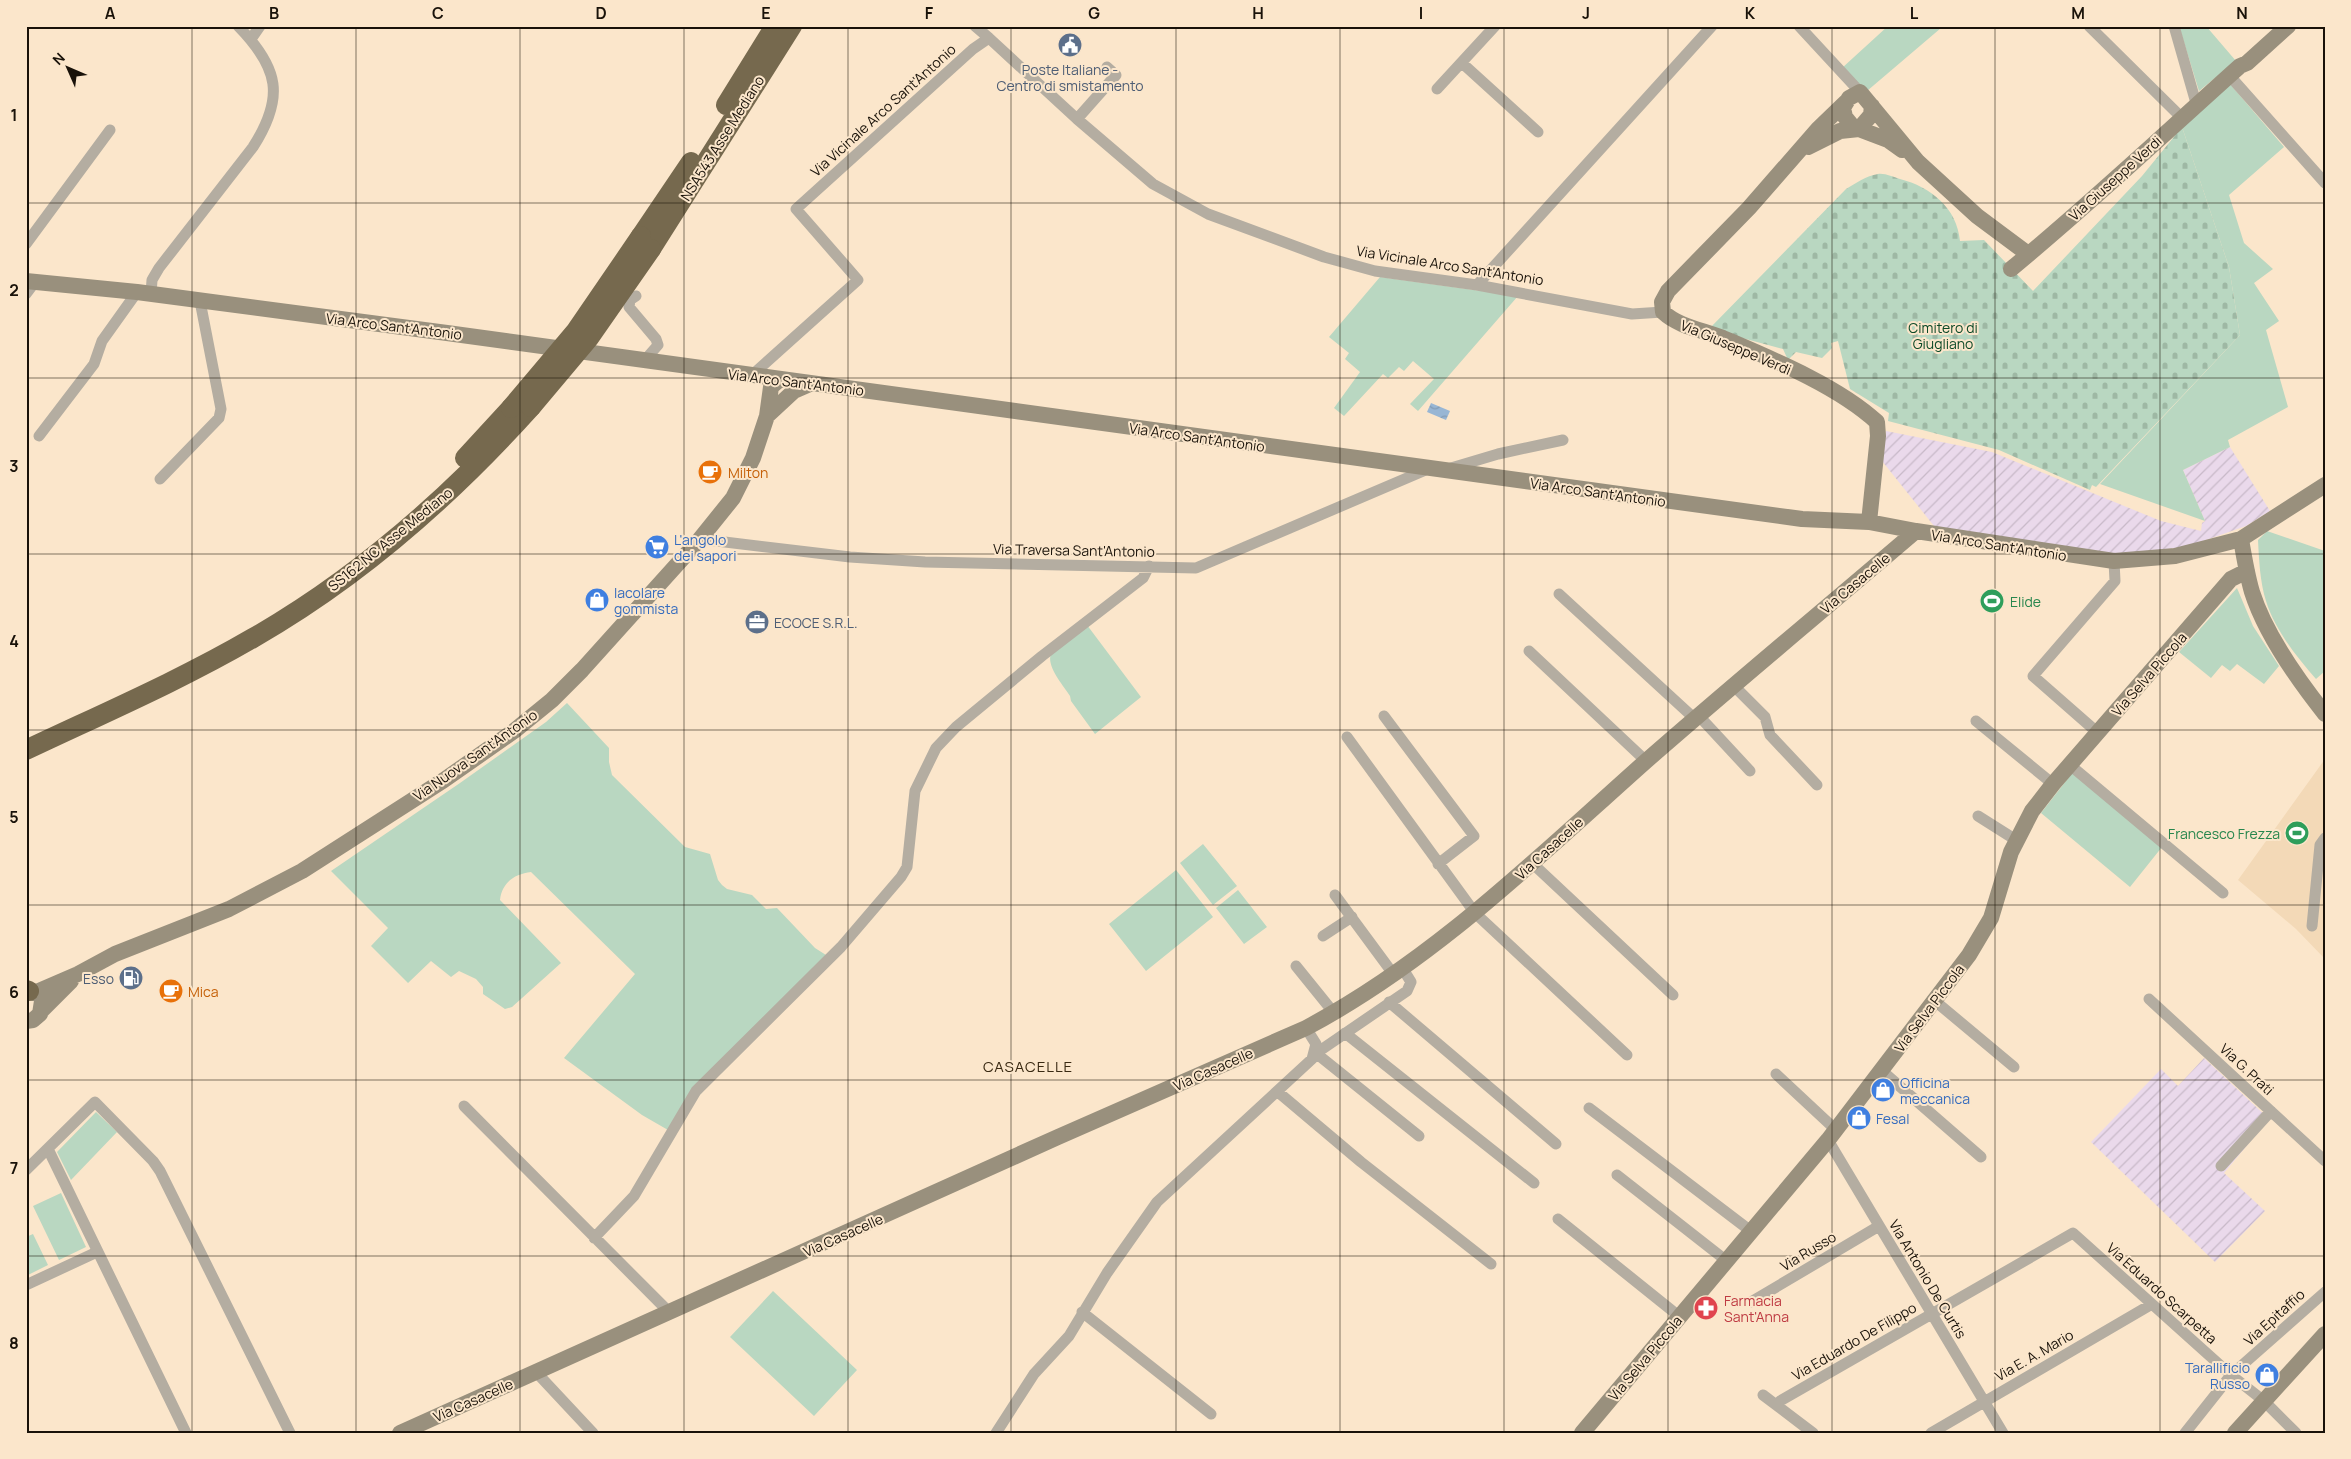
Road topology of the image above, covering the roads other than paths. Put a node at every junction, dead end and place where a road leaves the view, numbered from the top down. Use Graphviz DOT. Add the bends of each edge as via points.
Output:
graph roads {
  1 [pos="238,26"];
  2 [pos="260,26"];
  3 [pos="775,26"];
  4 [pos="792,26"];
  5 [pos="975,26"];
  6 [pos="1494,26"];
  7 [pos="1712,26"];
  8 [pos="1799,26"];
  9 [pos="2090,26"];
  10 [pos="2174,26"];
  11 [pos="2288,26"];
  12 [pos="989,38"];
  13 [pos="250,39"];
  14 [pos="1462,63"];
  15 [pos="1107,67"];
  16 [pos="2229,75"];
  17 [pos="1437,89"];
  18 [pos="1860,92"];
  19 [pos="1846,102"];
  20 [pos="2196,103"];
  21 [pos="1872,106"];
  22 [pos="2181,117"];
  23 [pos="1077,119"];
  24 [pos="1856,128"];
  25 [pos="110,130"];
  26 [pos="1538,132"];
  27 [pos="1797,154"];
  28 [pos="1918,162"];
  29 [pos="2325,183"];
  30 [pos="646,243"];
  31 [pos="26,244"];
  32 [pos="2028,254"];
  33 [pos="2011,268"];
  34 [pos="29,285"];
  35 [pos="1477,285"];
  36 [pos="144,294"];
  37 [pos="636,296"];
  38 [pos="200,301"];
  39 [pos="1663,312"];
  40 [pos="644,361"];
  41 [pos="746,376"];
  42 [pos="779,380"];
  43 [pos="810,384"];
  44 [pos="767,416"];
  45 [pos="39,436"];
  46 [pos="1563,440"];
  47 [pos="1435,470"];
  48 [pos="160,480"];
  49 [pos="2325,485"];
  50 [pos="443,488"];
  51 [pos="1869,522"];
  52 [pos="399,527"];
  53 [pos="1916,532"];
  54 [pos="700,539"];
  55 [pos="2241,539"];
  56 [pos="2114,561"];
  57 [pos="1149,566"];
  58 [pos="2247,571"];
  59 [pos="1559,594"];
  60 [pos="1529,651"];
  61 [pos="1734,686"];
  62 [pos="2325,714"];
  63 [pos="1384,716"];
  64 [pos="1697,718"];
  65 [pos="1976,721"];
  66 [pos="2098,733"];
  67 [pos="26,735"];
  68 [pos="1346,737"];
  69 [pos="26,750"];
  70 [pos="1646,761"];
  71 [pos="2070,765"];
  72 [pos="1750,770"];
  73 [pos="1817,784"];
  74 [pos="2053,784"];
  75 [pos="1978,816"];
  76 [pos="2325,838"];
  77 [pos="2016,840"];
  78 [pos="1532,863"];
  79 [pos="1438,864"];
  80 [pos="2222,893"];
  81 [pos="1335,894"];
  82 [pos="1475,913"];
  83 [pos="1352,917"];
  84 [pos="2312,926"];
  85 [pos="1323,936"];
  86 [pos="1296,966"];
  87 [pos="1398,972"];
  88 [pos="78,974"];
  89 [pos="29,991"];
  90 [pos="1673,995"];
  91 [pos="2149,999"];
  92 [pos="1934,1000"];
  93 [pos="1389,1002"];
  94 [pos="42,1010"];
  95 [pos="1334,1013"];
  96 [pos="27,1022"];
  97 [pos="1306,1028"];
  98 [pos="1345,1034"];
  99 [pos="1316,1054"];
  100 [pos="1627,1055"];
  101 [pos="2014,1067"];
  102 [pos="1881,1070"];
  103 [pos="1776,1074"];
  104 [pos="1278,1092"];
  105 [pos="464,1106"];
  106 [pos="1589,1108"];
  107 [pos="2271,1111"];
  108 [pos="1832,1135"];
  109 [pos="1419,1136"];
  110 [pos="1556,1144"];
  111 [pos="48,1149"];
  112 [pos="1981,1157"];
  113 [pos="2325,1161"];
  114 [pos="2220,1166"];
  115 [pos="26,1170"];
  116 [pos="1617,1175"];
  117 [pos="1534,1183"];
  118 [pos="1558,1219"];
  119 [pos="1879,1226"];
  120 [pos="1752,1232"];
  121 [pos="2074,1233"];
  122 [pos="594,1238"];
  123 [pos="97,1252"];
  124 [pos="1728,1262"];
  125 [pos="1491,1264"];
  126 [pos="26,1286"];
  127 [pos="2325,1292"];
  128 [pos="1751,1302"];
  129 [pos="2152,1304"];
  130 [pos="669,1312"];
  131 [pos="1082,1312"];
  132 [pos="1932,1314"];
  133 [pos="1680,1317"];
  134 [pos="2325,1334"];
  135 [pos="536,1372"];
  136 [pos="2231,1375"];
  137 [pos="1763,1395"];
  138 [pos="1780,1401"];
  139 [pos="2264,1401"];
  140 [pos="1984,1402"];
  141 [pos="1211,1414"];
  142 [pos="407,1432"];
  143 [pos="186,1433"];
  144 [pos="290,1433"];
  145 [pos="593,1433"];
  146 [pos="996,1433"];
  147 [pos="1582,1433"];
  148 [pos="1813,1433"];
  149 [pos="1931,1433"];
  150 [pos="2003,1433"];
  151 [pos="2185,1433"];
  152 [pos="2235,1433"];
  153 [pos="2296,1433"];
  1 -- 13 [label="street"];
  2 -- 13 [label="street"];
  3 -- 30 [label="highway, NSA543 Asse Mediano"];
  4 -- 30 [label="highway, NSA543 Asse Mediano"];
  5 -- 12 [label="street"];
  6 -- 14 [label="street"];
  7 -- 35 [label="street"];
  8 -- 18 [label="street"];
  9 -- 22 [label="street"];
  10 -- 20 [label="street"];
  11 -- 16 [label="street, Via Giuseppe Verdi"];
  12 -- 23 [label="street, Via Vicinale Arco Sant'Antonio"];
  12 -- 41 [label="street, Via Vicinale Arco Sant'Antonio" via="796,209 858,280"];
  13 -- 36 [label="street" via="268,65 274,84 273,106 265,128 159,268"];
  14 -- 17 [label="street"];
  14 -- 26 [label="street"];
  15 -- 23 [label="street" via="1116,75"];
  16 -- 20 [label="street, Via Giuseppe Verdi"];
  16 -- 29 [label="street"];
  18 -- 19 [label="street"];
  18 -- 21 [label="street"];
  19 -- 24 [label="street" via="1844,113"];
  19 -- 27 [label="street"];
  20 -- 22 [label="street, Via Giuseppe Verdi"];
  21 -- 24 [label="street" via="1871,115"];
  21 -- 28 [label="street"];
  22 -- 32 [label="street, Via Giuseppe Verdi" via="2131,166"];
  23 -- 35 [label="street, Via Vicinale Arco Sant'Antonio" via="1153,184 1208,214 1324,257 1374,271"];
  24 -- 27 [label="street" via="1822,138"];
  24 -- 28 [label="street" via="1888,140"];
  25 -- 31 [label="street"];
  27 -- 39 [label="street" via="1668,291 1662,302"];
  28 -- 32 [label="street" via="1977,216"];
  30 -- 50 [label="highway, SS162 NC Asse Mediano, bridge"];
  30 -- 50 [label="highway, SS162 NC Asse Mediano, bridge" via="589,338 495,446"];
  32 -- 33 [label="street, Via Giuseppe Verdi"];
  34 -- 36 [label="street, Via Arco Sant'Antonio"];
  35 -- 39 [label="street, Via Vicinale Arco Sant'Antonio" via="1632,314"];
  36 -- 38 [label="street, Via Arco Sant'Antonio"];
  36 -- 45 [label="street" via="102,341 94,364"];
  37 -- 40 [label="street" via="630,300 629,307 656,339 658,346"];
  38 -- 40 [label="street, Via Arco Sant'Antonio"];
  38 -- 48 [label="street" via="221,409 219,418"];
  39 -- 51 [label="street, Via Giuseppe Verdi" via="1672,320 1786,366 1859,406 1877,422"];
  40 -- 41 [label="street, Via Arco Sant'Antonio"];
  41 -- 42 [label="street, Via Arco Sant'Antonio"];
  41 -- 44 [label="street" via="758,390"];
  42 -- 43 [label="street, Via Arco Sant'Antonio"];
  42 -- 44 [label="street" via="771,387"];
  43 -- 44 [label="street" via="794,391"];
  43 -- 47 [label="street, Via Arco Sant'Antonio"];
  44 -- 54 [label="street, Via Nuova Sant'Antonio" via="744,478 733,498"];
  46 -- 47 [label="street, Via Traversa Sant'Antonio"];
  47 -- 51 [label="street, Via Arco Sant'Antonio" via="1802,519"];
  47 -- 57 [label="street, Via Traversa Sant'Antonio" via="1196,568"];
  49 -- 55 [label="street, Via Arco Sant'Antonio"];
  50 -- 52 [label="highway, SS162 NC Asse Mediano"];
  51 -- 53 [label="street, Via Arco Sant'Antonio"];
  52 -- 67 [label="highway, SS162 NC Asse Mediano" via="218,644"];
  52 -- 69 [label="highway, SS162 NC Asse Mediano" via="335,584 253,638"];
  53 -- 56 [label="street, Via Arco Sant'Antonio"];
  53 -- 61 [label="street, Via Casacelle"];
  54 -- 57 [label="street, Via Traversa Sant'Antonio" via="850,557 925,562"];
  54 -- 88 [label="street, Via Nuova Sant'Antonio" via="582,670 514,731 302,871 229,909 131,947"];
  55 -- 56 [label="street, Via Arco Sant'Antonio" via="2175,556"];
  55 -- 58 [label="street"];
  56 -- 66 [label="street" via="2115,581 2033,676"];
  57 -- 122 [label="street" via="1143,578 1042,656 956,727 936,748 915,791 907,866 901,877 842,946 696,1091 634,1196"];
  58 -- 62 [label="street" via="2265,622"];
  58 -- 66 [label="street, Via Selva Piccola" via="2231,579"];
  59 -- 64 [label="street"];
  60 -- 70 [label="street"];
  61 -- 64 [label="street, Via Casacelle"];
  61 -- 73 [label="street" via="1765,716 1770,735"];
  63 -- 79 [label="street" via="1474,836"];
  64 -- 70 [label="street, Via Casacelle"];
  64 -- 72 [label="street"];
  65 -- 74 [label="street"];
  66 -- 71 [label="street, Via Selva Piccola"];
  68 -- 79 [label="street"];
  70 -- 78 [label="street, Via Casacelle"];
  71 -- 74 [label="street, Via Selva Piccola"];
  71 -- 80 [label="street"];
  74 -- 77 [label="street, Via Selva Piccola"];
  75 -- 77 [label="street"];
  76 -- 84 [label="street" via="2320,845"];
  77 -- 92 [label="street, Via Selva Piccola" via="1984,932"];
  78 -- 82 [label="street, Via Casacelle"];
  78 -- 90 [label="street"];
  79 -- 82 [label="street"];
  81 -- 83 [label="street"];
  82 -- 87 [label="street, Via Casacelle"];
  82 -- 100 [label="street"];
  83 -- 85 [label="street"];
  83 -- 87 [label="street"];
  86 -- 95 [label="street"];
  87 -- 93 [label="street" via="1411,985"];
  87 -- 95 [label="street, Via Casacelle"];
  88 -- 89 [label="street, Via Nuova Sant'Antonio"];
  88 -- 94 [label="street, Via Nuova Sant'Antonio"];
  89 -- 94 [label="street, Via Nuova Sant'Antonio" via="41,1000"];
  91 -- 107 [label="street, Via G. Prati"];
  92 -- 101 [label="street"];
  92 -- 102 [label="street, Via Selva Piccola"];
  93 -- 98 [label="street"];
  93 -- 110 [label="street"];
  94 -- 96 [label="street, Via Nuova Sant'Antonio" via="37,1018"];
  95 -- 97 [label="street, Via Casacelle"];
  97 -- 99 [label="street" via="1316,1044"];
  97 -- 130 [label="street, Via Casacelle"];
  98 -- 99 [label="street"];
  98 -- 117 [label="street"];
  99 -- 104 [label="street"];
  99 -- 109 [label="street"];
  102 -- 108 [label="street, Via Selva Piccola"];
  102 -- 112 [label="street"];
  103 -- 108 [label="street, Via Antonio De Curtis"];
  104 -- 125 [label="street"];
  104 -- 131 [label="street" via="1157,1202"];
  105 -- 122 [label="street"];
  106 -- 120 [label="street"];
  107 -- 113 [label="street, Via G. Prati"];
  107 -- 114 [label="street"];
  108 -- 119 [label="street, Via Antonio De Curtis"];
  108 -- 120 [label="street, Via Selva Piccola"];
  111 -- 115 [label="street"];
  111 -- 123 [label="street"];
  111 -- 144 [label="street" via="95,1102 153,1161"];
  116 -- 124 [label="street"];
  118 -- 133 [label="street"];
  119 -- 128 [label="street, Via Russo"];
  119 -- 132 [label="street, Via Antonio De Curtis"];
  120 -- 124 [label="street, Via Selva Piccola"];
  121 -- 129 [label="street, Via Eduardo Scarpetta"];
  121 -- 132 [label="street, Via Eduardo De Filippo"];
  122 -- 130 [label="street"];
  123 -- 126 [label="street"];
  123 -- 143 [label="street"];
  124 -- 133 [label="street, Via Selva Piccola"];
  127 -- 136 [label="street, Via Epitaffio"];
  129 -- 136 [label="street, Via Eduardo Scarpetta"];
  129 -- 140 [label="street, Via E. A. Mario"];
  130 -- 135 [label="street, Via Casacelle"];
  131 -- 141 [label="street"];
  131 -- 146 [label="street" via="1069,1336 1034,1374"];
  132 -- 138 [label="street, Via Eduardo De Filippo"];
  132 -- 140 [label="street, Via Antonio De Curtis"];
  133 -- 147 [label="street, Via Selva Piccola"];
  134 -- 139 [label="street"];
  135 -- 142 [label="street, Via Casacelle"];
  135 -- 145 [label="street"];
  136 -- 139 [label="street, Via Eduardo Scarpetta"];
  136 -- 151 [label="street, Via Epitaffio"];
  137 -- 148 [label="street"];
  139 -- 152 [label="street"];
  139 -- 153 [label="street, Via Eduardo Scarpetta"];
  140 -- 149 [label="street, Via E. A. Mario"];
  140 -- 150 [label="street, Via Antonio De Curtis"];
}
